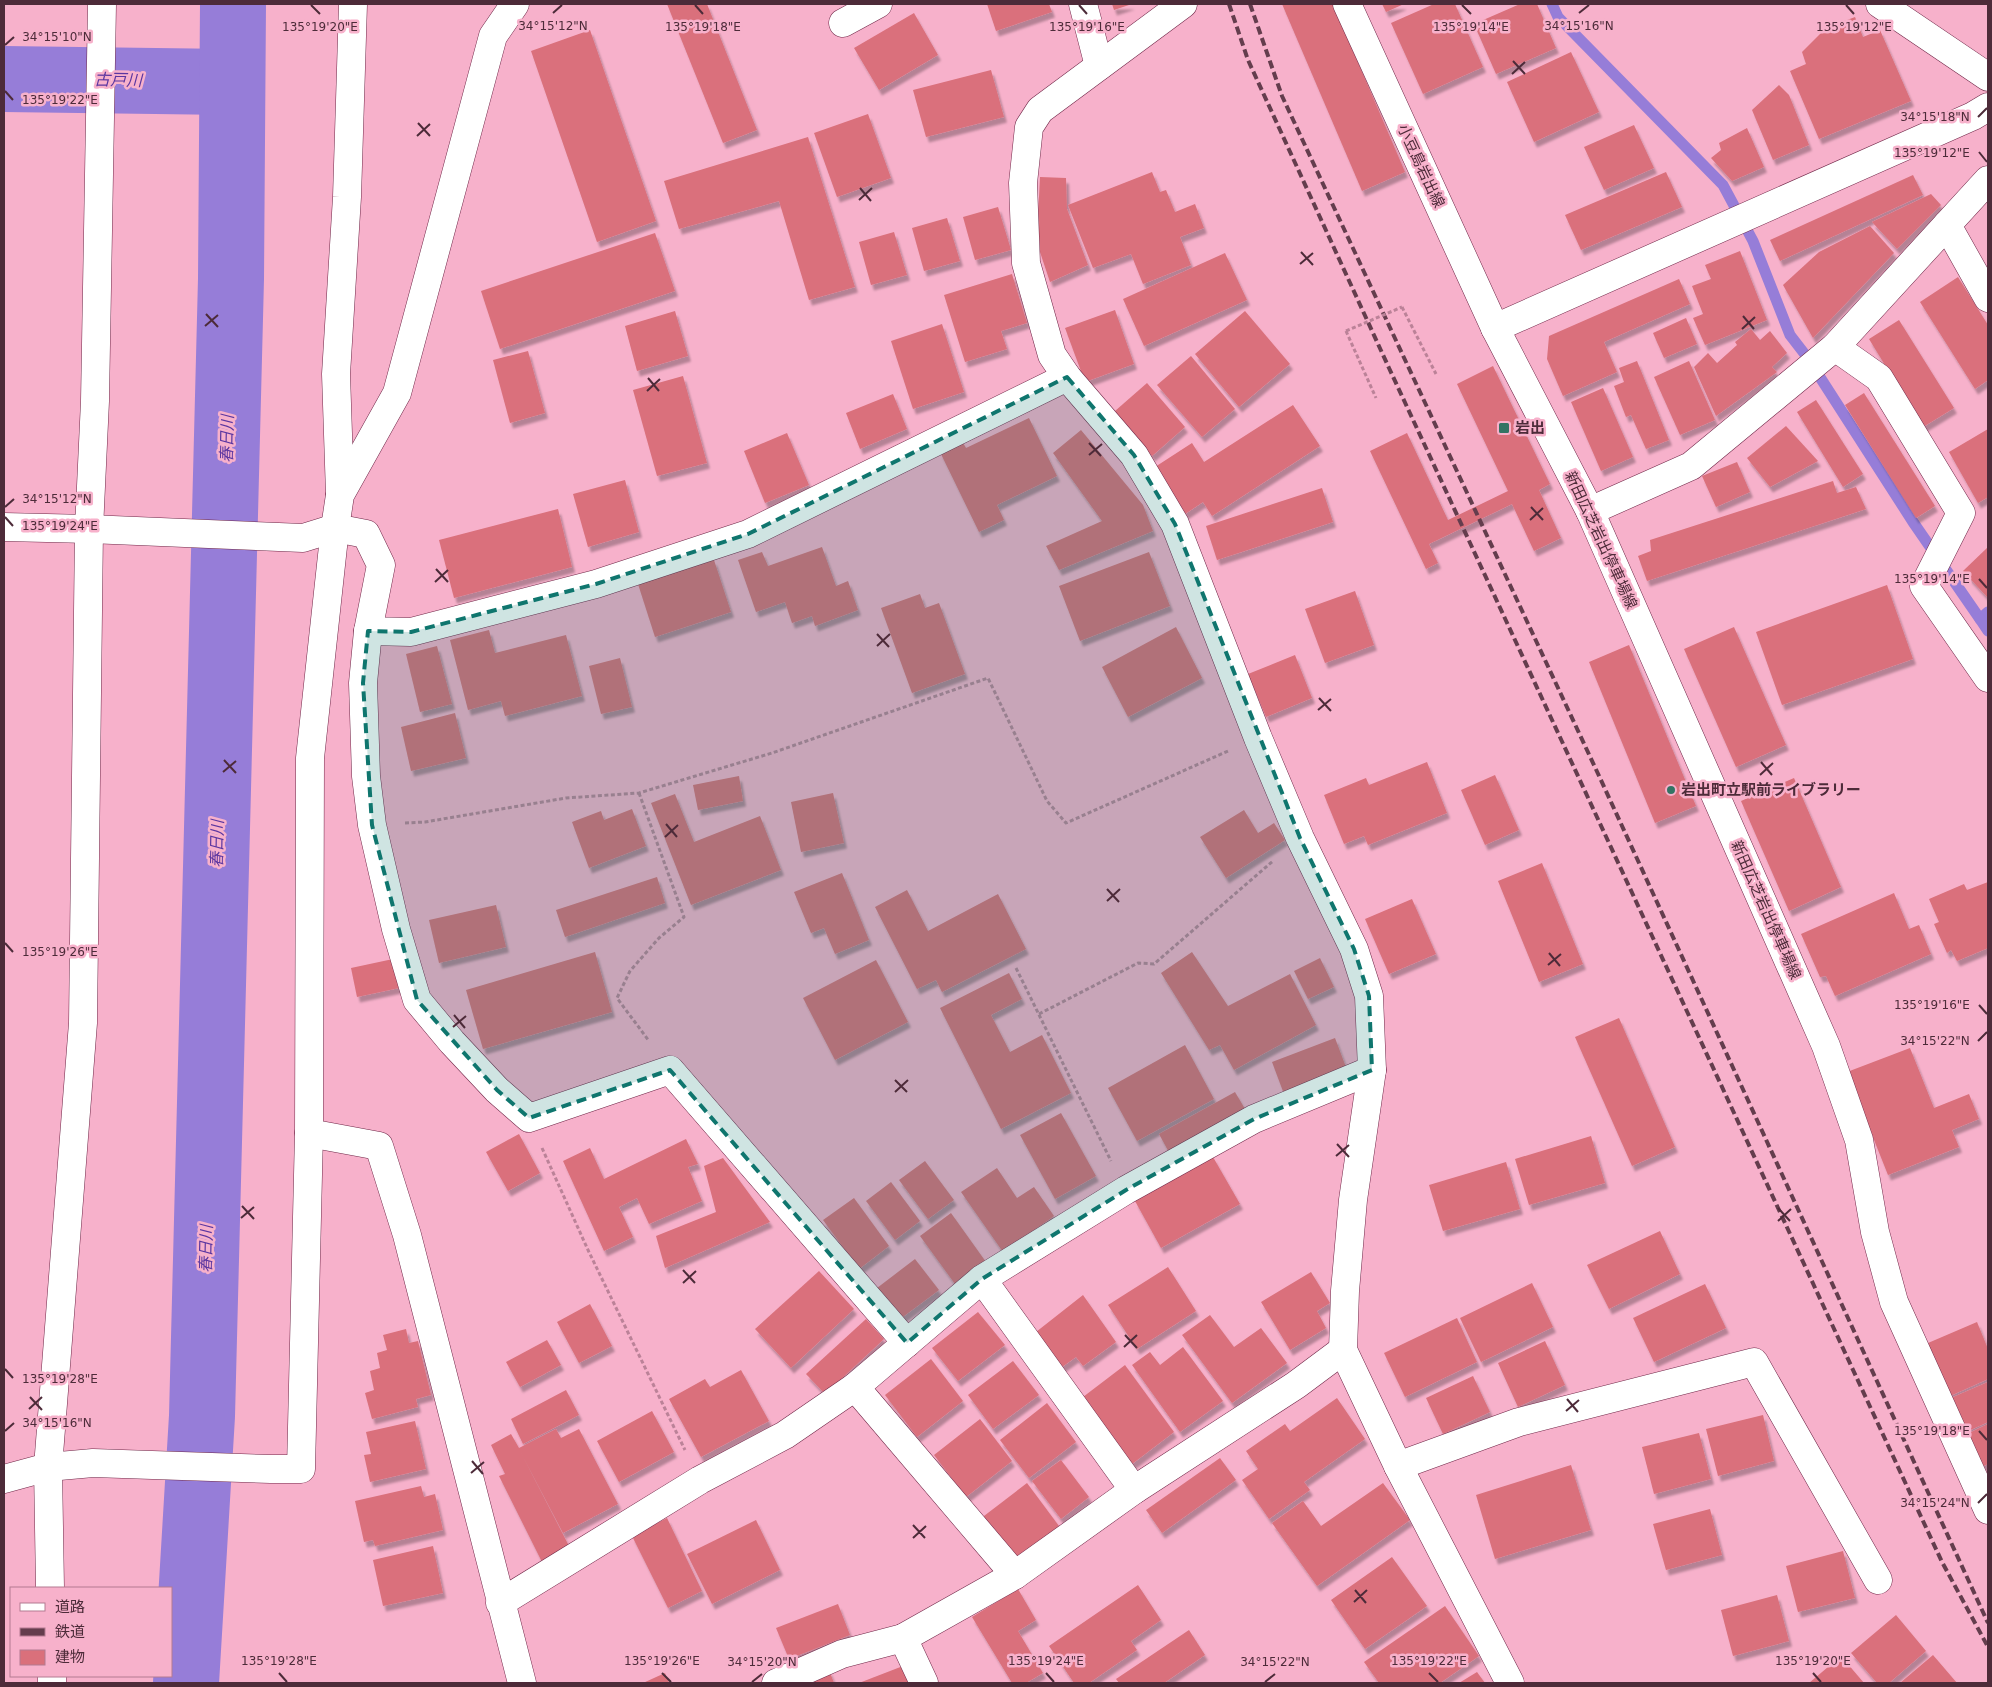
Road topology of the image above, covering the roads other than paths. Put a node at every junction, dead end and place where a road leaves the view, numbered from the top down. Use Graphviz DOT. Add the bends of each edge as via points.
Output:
graph roads {
  1 [pos="102,4"];
  2 [pos="352,4"];
  3 [pos="515,4"];
  4 [pos="878,4"];
  5 [pos="1083,4"];
  6 [pos="1183,4"];
  7 [pos="1347,4"];
  8 [pos="1880,4"];
  9 [pos="843,23"];
  10 [pos="1099,66"];
  11 [pos="1988,77"];
  12 [pos="1988,107"];
  13 [pos="1988,180"];
  14 [pos="1947,225"];
  15 [pos="1988,298"];
  16 [pos="1495,328"];
  17 [pos="1835,347"];
  18 [pos="1067,377"];
  19 [pos="340,495"];
  20 [pos="1590,511"];
  21 [pos="4,527"];
  22 [pos="335,528"];
  23 [pos="88,529"];
  24 [pos="368,631"];
  25 [pos="1988,678"];
  26 [pos="1372,1070"];
  27 [pos="309,1133"];
  28 [pos="982,1279"];
  29 [pos="907,1343"];
  30 [pos="1343,1350"];
  31 [pos="855,1387"];
  32 [pos="1398,1466"];
  33 [pos="48,1467"];
  34 [pos="4,1479"];
  35 [pos="1134,1490"];
  36 [pos="1988,1510"];
  37 [pos="1015,1575"];
  38 [pos="1878,1580"];
  39 [pos="50,1587"];
  40 [pos="500,1603"];
  41 [pos="903,1638"];
  42 [pos="522,1683"];
  43 [pos="776,1683"];
  44 [pos="924,1683"];
  45 [pos="1510,1683"];
  1 -- 23 [label="street" via="95,401"];
  2 -- 19 [label="street" via="347,196 336,374"];
  3 -- 19 [label="street" via="493,36 397,393"];
  4 -- 9 [label="street"];
  5 -- 10 [label="street"];
  6 -- 10 [label="street"];
  7 -- 16 [label="street, 小豆島岩出線"];
  8 -- 11 [label="street"];
  10 -- 18 [label="street" via="1040,110 1029,127 1023,183 1026,263 1052,355"];
  12 -- 16 [label="street"];
  13 -- 14 [label="street"];
  14 -- 15 [label="street"];
  14 -- 17 [label="street"];
  16 -- 20 [label="street, 新田広芝岩出停車場線"];
  17 -- 20 [label="street" via="1691,466"];
  17 -- 25 [label="street" via="1879,378 1961,513 1924,586"];
  18 -- 24 [label="street" via="748,534 596,584 411,632"];
  18 -- 26 [label="street" via="1134,455 1175,524 1300,838 1354,949 1369,996"];
  19 -- 22 [label="street"];
  20 -- 36 [label="street, 新田広芝岩出停車場線" via="1826,1046 1859,1140 1875,1232 1894,1302"];
  21 -- 23 [label="street"];
  22 -- 23 [label="street" via="303,538"];
  22 -- 24 [label="street" via="366,534 381,565"];
  22 -- 27 [label="street" via="310,758"];
  23 -- 33 [label="street" via="83,1023"];
  24 -- 29 [label="street" via="363,683 366,776 372,826 396,929 417,1000 497,1090 529,1118 670,1070"];
  26 -- 28 [label="street" via="1254,1119 1126,1190"];
  26 -- 30 [label="street" via="1353,1200"];
  27 -- 33 [label="street" via="301,1468 93,1463"];
  27 -- 40 [label="street" via="379,1146 407,1235"];
  28 -- 29 [label="street"];
  28 -- 35 [label="street"];
  29 -- 31 [label="street"];
  30 -- 32 [label="street"];
  30 -- 35 [label="street" via="1296,1385"];
  31 -- 37 [label="street"];
  31 -- 40 [label="street" via="786,1435 700,1480"];
  32 -- 38 [label="street" via="1519,1422 1754,1362"];
  32 -- 45 [label="street"];
  33 -- 34 [label="street"];
  33 -- 39 [label="street"];
  35 -- 37 [label="street"];
  37 -- 41 [label="street"];
  40 -- 42 [label="street"];
  41 -- 43 [label="street" via="842,1654"];
  41 -- 44 [label="street"];
}
